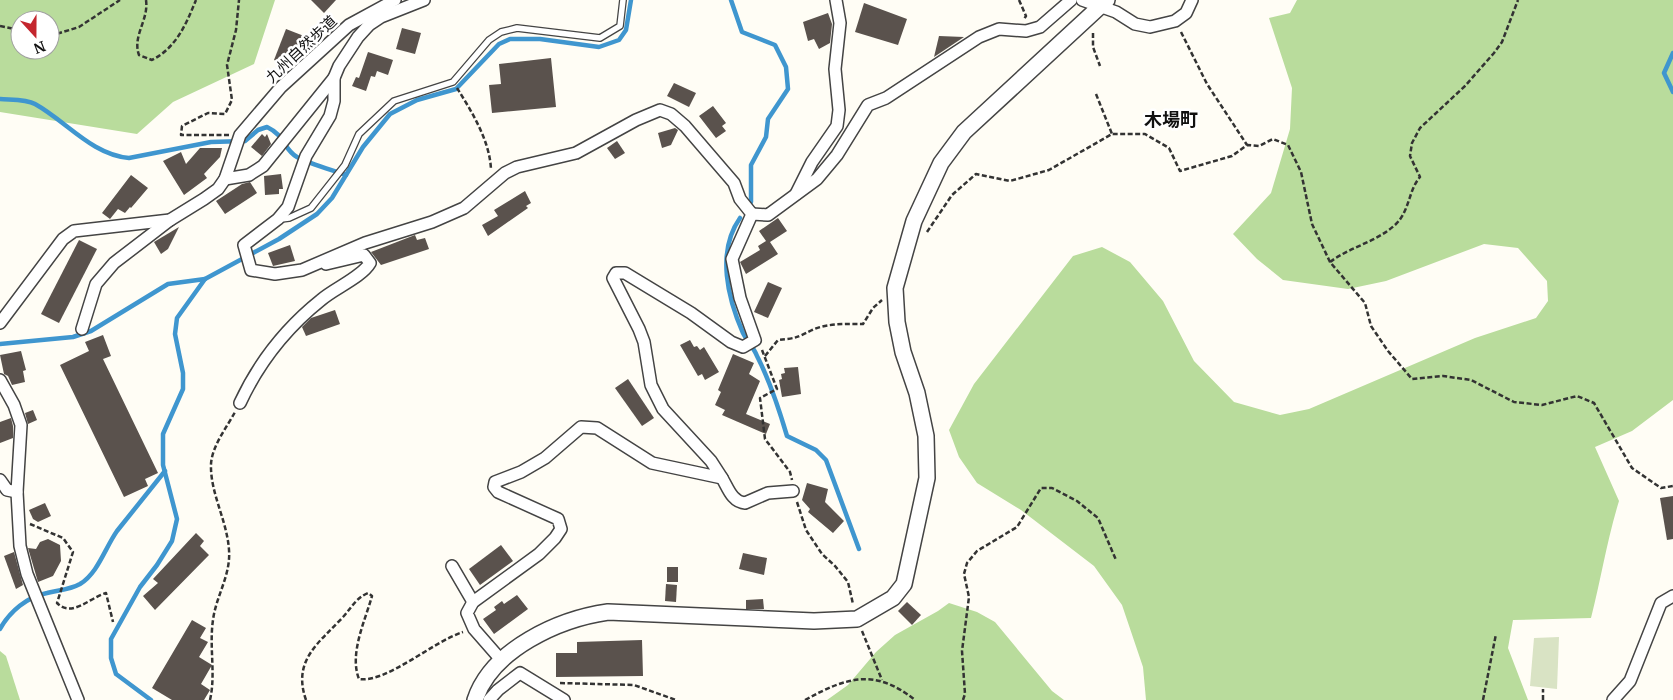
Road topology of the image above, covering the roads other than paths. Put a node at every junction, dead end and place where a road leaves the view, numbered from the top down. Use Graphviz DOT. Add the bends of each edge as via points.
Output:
graph roads {
  1 [pos="395,0"];
  2 [pos="424,0"];
  3 [pos="623,0"];
  4 [pos="836,0"];
  5 [pos="1071,0"];
  6 [pos="1082,0"];
  7 [pos="1192,0"];
  8 [pos="1104,3"];
  9 [pos="334,78"];
  10 [pos="225,179"];
  11 [pos="794,198"];
  12 [pos="752,214"];
  13 [pos="278,219"];
  14 [pos="170,220"];
  15 [pos="302,270"];
  16 [pos="16,299"];
  17 [pos="0,303"];
  18 [pos="0,323"];
  19 [pos="82,329"];
  20 [pos="0,380"];
  21 [pos="240,403"];
  22 [pos="722,478"];
  23 [pos="0,480"];
  24 [pos="793,491"];
  25 [pos="17,492"];
  26 [pos="452,566"];
  27 [pos="1673,596"];
  28 [pos="473,602"];
  29 [pos="502,661"];
  30 [pos="78,700"];
  31 [pos="475,700"];
  32 [pos="489,700"];
  33 [pos="564,700"];
  34 [pos="1613,700"];
  1 -- 10 [label="street, 九州自然歩道" via="349,25 281,88 240,135"];
  2 -- 9 [label="street" via="369,25 347,52"];
  3 -- 13 [label="lane" via="620,26 600,38 517,28 501,32 489,40 453,82 394,102 359,134 345,165 310,208 289,218"];
  4 -- 11 [label="street" via="840,23 835,69 839,110 836,126 812,162"];
  5 -- 11 [label="street" via="1040,28 1026,32 999,29 979,37 886,98 868,105 837,155 817,179"];
  6 -- 8 [label="street"];
  7 -- 8 [label="street" via="1186,13 1175,21 1150,27 1135,24"];
  8 -- 29 [label="street" via="964,132 947,155 914,221 895,288 903,352 917,393 926,436 927,478 904,584 893,598 857,619 814,621 608,612 541,632"];
  9 -- 10 [label="street" via="255,173"];
  9 -- 13 [label="street" via="330,116 306,156 288,207"];
  10 -- 14 [label="street" via="218,189"];
  11 -- 12 [label="street" via="768,215"];
  12 -- 15 [label="street" via="740,199 734,183 685,126 671,114 660,110 576,153 517,167 464,208"];
  12 -- 22 [label="street" via="732,259 740,298 754,340 743,347 625,273 613,275 614,284 644,342 651,385 663,409 711,461"];
  13 -- 15 [label="street" via="244,245 251,270 275,274"];
  14 -- 16 [label="street" via="74,231 63,239"];
  14 -- 19 [label="street" via="114,263 96,284"];
  15 -- 21 [label="street" via="364,255 370,263 321,299 294,324 267,355"];
  16 -- 17 [label="street"];
  16 -- 18 [label="street"];
  20 -- 25 [label="street" via="21,425"];
  22 -- 24 [label="street" via="736,500 745,504 777,491"];
  22 -- 28 [label="street" via="652,463 596,428 581,427 545,458 495,482 498,492 558,519 561,529 539,554"];
  23 -- 25 [label="street" via="7,490"];
  25 -- 30 [label="street" via="20,546 28,574"];
  26 -- 28 [label="street"];
  27 -- 34 [label="street" via="1661,602 1630,681"];
  28 -- 29 [label="street" via="467,613 474,629"];
  29 -- 31 [label="street" via="479,687"];
  32 -- 33 [label="street" via="520,673"];
}
